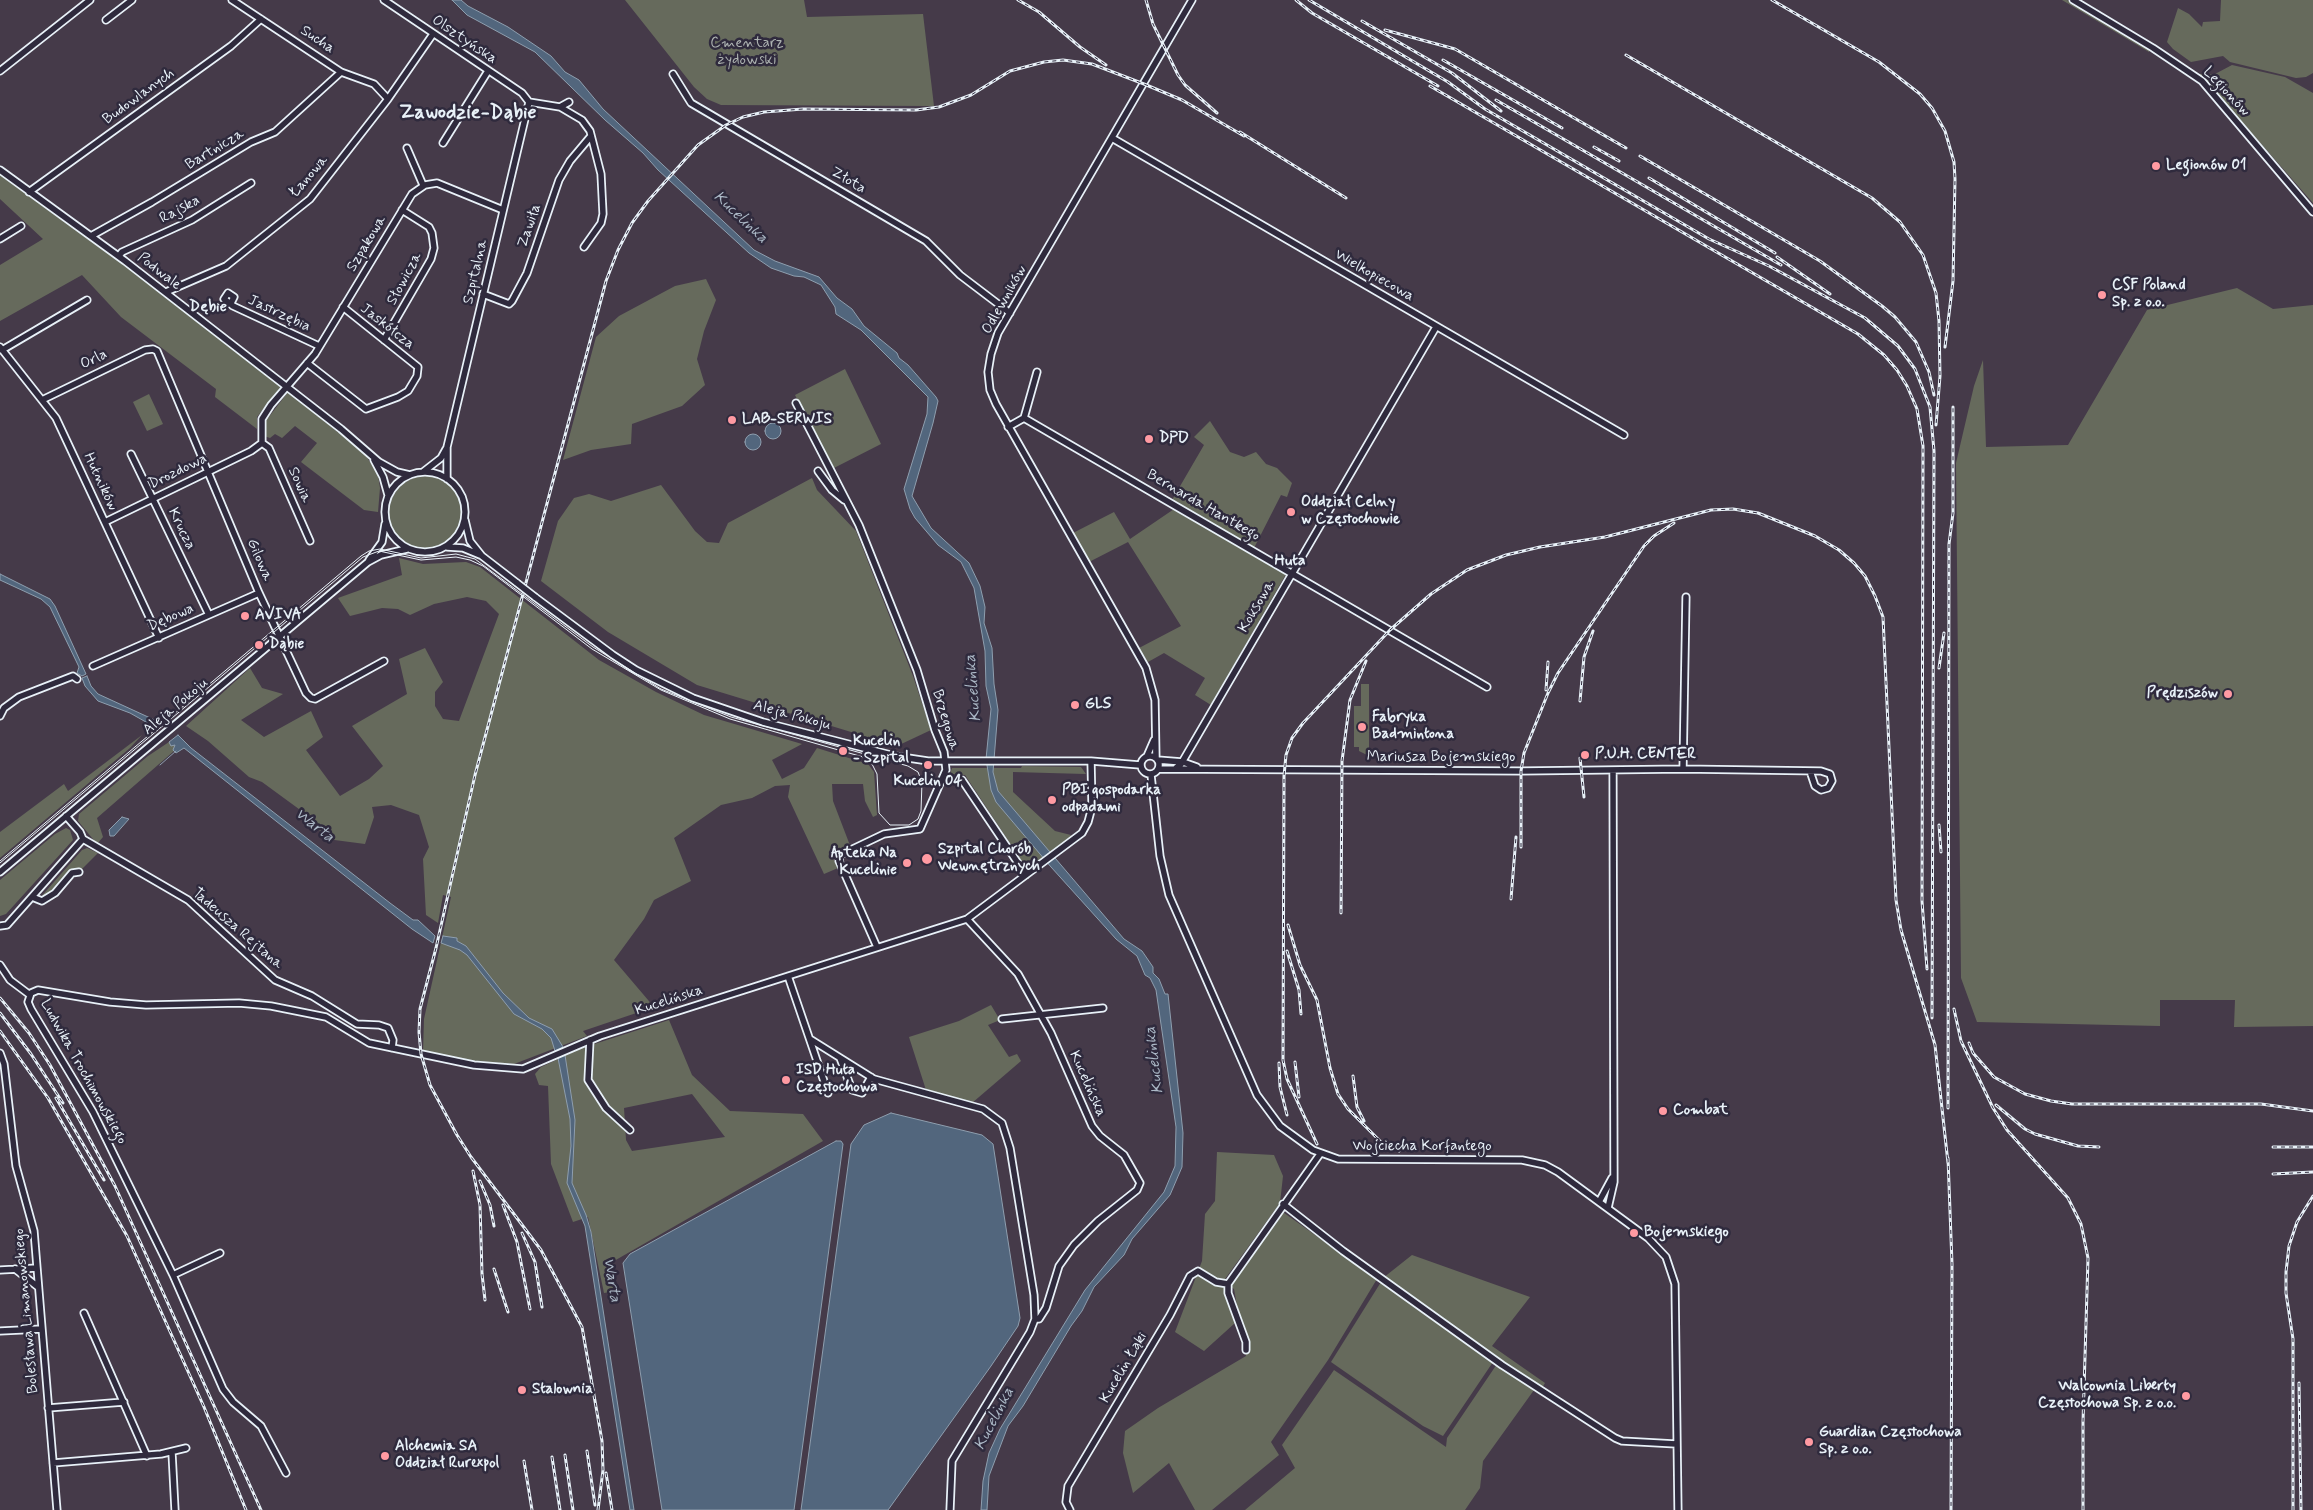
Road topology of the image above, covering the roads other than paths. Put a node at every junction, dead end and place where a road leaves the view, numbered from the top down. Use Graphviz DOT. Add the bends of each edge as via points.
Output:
graph roads {
  1 [pos="90,0"];
  2 [pos="132,0"];
  3 [pos="232,0"];
  4 [pos="384,0"];
  5 [pos="1192,0"];
  6 [pos="2073,0"];
  7 [pos="261,19"];
  8 [pos="106,20"];
  9 [pos="433,34"];
  10 [pos="0,71"];
  11 [pos="488,71"];
  12 [pos="341,72"];
  13 [pos="672,74"];
  14 [pos="388,99"];
  15 [pos="529,102"];
  16 [pos="569,102"];
  17 [pos="560,107"];
  18 [pos="591,136"];
  19 [pos="1112,138"];
  20 [pos="443,143"];
  21 [pos="407,148"];
  22 [pos="0,170"];
  23 [pos="251,183"];
  24 [pos="423,185"];
  25 [pos="29,192"];
  26 [pos="402,210"];
  27 [pos="503,210"];
  28 [pos="2313,212"];
  29 [pos="21,226"];
  30 [pos="91,236"];
  31 [pos="0,239"];
  32 [pos="584,247"];
  33 [pos="119,256"];
  34 [pos="166,292"];
  35 [pos="484,294"];
  36 [pos="87,300"];
  37 [pos="231,302"];
  38 [pos="343,307"];
  39 [pos="1010,313"];
  40 [pos="1436,327"];
  41 [pos="384,340"];
  42 [pos="320,346"];
  43 [pos="1,348"];
  44 [pos="157,351"];
  45 [pos="306,363"];
  46 [pos="1037,372"];
  47 [pos="285,387"];
  48 [pos="42,400"];
  49 [pos="796,403"];
  50 [pos="1024,418"];
  51 [pos="1008,427"];
  52 [pos="1624,434"];
  53 [pos="262,443"];
  54 [pos="447,447"];
  55 [pos="131,454"];
  56 [pos="370,454"];
  57 [pos="818,471"];
  58 [pos="208,472"];
  59 [pos="423,472"];
  60 [pos="410,475"];
  61 [pos="447,479"];
  62 [pos="388,495"];
  63 [pos="153,498"];
  64 [pos="846,501"];
  65 [pos="465,520"];
  66 [pos="105,522"];
  67 [pos="386,522"];
  68 [pos="310,541"];
  69 [pos="447,547"];
  70 [pos="407,549"];
  71 [pos="482,556"];
  72 [pos="368,562"];
  73 [pos="1291,572"];
  74 [pos="259,593"];
  75 [pos="1686,597"];
  76 [pos="209,615"];
  77 [pos="280,636"];
  78 [pos="159,638"];
  79 [pos="384,661"];
  80 [pos="93,666"];
  81 [pos="77,679"];
  82 [pos="1488,687"];
  83 [pos="0,716"];
  84 [pos="1157,731"];
  85 [pos="1147,756"];
  86 [pos="1157,759"];
  87 [pos="945,762"];
  88 [pos="1092,762"];
  89 [pos="1183,762"];
  90 [pos="1140,765"];
  91 [pos="1174,768"];
  92 [pos="1199,768"];
  93 [pos="1683,768"];
  94 [pos="1158,769"];
  95 [pos="1613,770"];
  96 [pos="1810,771"];
  97 [pos="1150,775"];
  98 [pos="942,780"];
  99 [pos="66,816"];
  100 [pos="83,839"];
  101 [pos="0,872"];
  102 [pos="79,872"];
  103 [pos="1026,875"];
  104 [pos="32,897"];
  105 [pos="967,919"];
  106 [pos="1,928"];
  107 [pos="877,947"];
  108 [pos="0,965"];
  109 [pos="788,976"];
  110 [pos="30,995"];
  111 [pos="1103,1008"];
  112 [pos="1040,1015"];
  113 [pos="1002,1020"];
  114 [pos="810,1039"];
  115 [pos="590,1040"];
  116 [pos="392,1048"];
  117 [pos="0,1053"];
  118 [pos="840,1058"];
  119 [pos="523,1069"];
  120 [pos="871,1077"];
  121 [pos="828,1093"];
  122 [pos="630,1130"];
  123 [pos="1320,1154"];
  124 [pos="1614,1172"];
  125 [pos="1599,1202"];
  126 [pos="1283,1204"];
  127 [pos="1608,1208"];
  128 [pos="220,1253"];
  129 [pos="37,1268"];
  130 [pos="15,1269"];
  131 [pos="0,1270"];
  132 [pos="173,1275"];
  133 [pos="1228,1284"];
  134 [pos="38,1287"];
  135 [pos="84,1313"];
  136 [pos="1035,1319"];
  137 [pos="42,1329"];
  138 [pos="0,1331"];
  139 [pos="1246,1350"];
  140 [pos="124,1402"];
  141 [pos="48,1408"];
  142 [pos="1676,1444"];
  143 [pos="186,1448"];
  144 [pos="172,1453"];
  145 [pos="147,1456"];
  146 [pos="53,1463"];
  147 [pos="286,1474"];
  148 [pos="57,1510"];
  149 [pos="175,1510"];
  150 [pos="950,1510"];
  151 [pos="1070,1510"];
  152 [pos="1678,1510"];
  1 -- 10 [label="street"];
  2 -- 8 [label="street"];
  3 -- 7 [label="street, Sucha"];
  4 -- 9 [label="street, Olsztyńska"];
  5 -- 19 [label="street, Odlewników"];
  6 -- 28 [label="street, Legionów" via="2202,81"];
  7 -- 12 [label="street, Sucha"];
  7 -- 25 [label="street, Budowlanych" via="231,46"];
  9 -- 11 [label="street, Olsztyńska"];
  9 -- 14 [label="street, Łanowa"];
  11 -- 15 [label="street, Olsztyńska" via="522,93"];
  11 -- 20 [label="street"];
  12 -- 14 [label="street, Sucha" via="374,84"];
  12 -- 30 [label="street, Bartnicza" via="275,132 250,142"];
  13 -- 39 [label="street, Złota" via="691,103 926,241 960,275"];
  14 -- 34 [label="street, Łanowa" via="310,199 226,266"];
  15 -- 17 [label="street"];
  15 -- 27 [label="street, Szpitalna"];
  16 -- 17 [label="street"];
  17 -- 18 [label="street" via="582,120"];
  18 -- 32 [label="street" via="601,174 603,214 601,223"];
  18 -- 35 [label="street, Zawiła" via="559,180 527,273 512,301 509,304"];
  19 -- 39 [label="street, Odlewników"];
  19 -- 40 [label="street, Wielkopiecowa"];
  21 -- 24 [label="street"];
  22 -- 25 [label="street, Podwale"];
  23 -- 33 [label="street, Rajska" via="192,220"];
  24 -- 26 [label="street, Szpakowa" via="412,194"];
  24 -- 27 [label="street" via="437,183"];
  25 -- 30 [label="street, Podwale"];
  26 -- 38 [label="street, Szpakowa"];
  26 -- 41 [label="street, Słowicza" via="428,227 434,248 431,259"];
  27 -- 35 [label="street, Szpitalna"];
  29 -- 31 [label="street"];
  30 -- 33 [label="street, Podwale"];
  33 -- 34 [label="street, Podwale"];
  34 -- 47 [label="street, Podwale"];
  35 -- 54 [label="street, Szpitalna"];
  36 -- 43 [label="street"];
  37 -- 42 [label="street, Jastrzębia" via="233,306"];
  38 -- 41 [label="street, Jaskółcza"];
  38 -- 42 [label="street, Szpakowa"];
  39 -- 51 [label="street, Odlewników" via="990,354 988,372 991,392"];
  40 -- 52 [label="street, Wielkopiecowa"];
  40 -- 73 [label="street, Koksowa"];
  41 -- 45 [label="street, Jaskółcza" via="418,367 417,376 408,391 366,409"];
  42 -- 45 [label="street, Szpakowa"];
  43 -- 48 [label="street, Hutników"];
  44 -- 48 [label="street, Orla" via="145,350"];
  44 -- 58 [label="street, Gilowa"];
  45 -- 47 [label="street, Szpakowa"];
  46 -- 50 [label="street"];
  47 -- 53 [label="street, Szpakowa" via="262,419"];
  47 -- 56 [label="street, Podwale"];
  48 -- 66 [label="street, Hutników" via="56,418"];
  49 -- 64 [label="street, Brzegowa"];
  50 -- 51 [label="street"];
  50 -- 73 [label="street, Bernarda Hantkego"];
  51 -- 84 [label="street, Odlewników" via="1146,668"];
  53 -- 58 [label="street, Drozdowa"];
  53 -- 68 [label="street, Sowia" via="269,448"];
  54 -- 59 [label="street, Szpitalna" via="441,458"];
  54 -- 61 [label="street, Szpitalna"];
  55 -- 63 [label="street, Krucza"];
  56 -- 60 [label="street, Podwale" via="397,472"];
  56 -- 62 [label="street, Podwale" via="383,477"];
  57 -- 64 [label="street, Brzegowa" via="832,490"];
  58 -- 63 [label="street, Drozdowa"];
  58 -- 74 [label="street, Gilowa"];
  59 -- 60 [label="street"];
  59 -- 61 [label="street" via="440,474"];
  60 -- 62 [label="street" via="393,487"];
  61 -- 65 [label="street" via="462,494"];
  62 -- 67 [label="street"];
  63 -- 66 [label="street, Drozdowa"];
  63 -- 76 [label="street, Krucza"];
  64 -- 87 [label="street, Brzegowa" via="859,525 917,670"];
  65 -- 69 [label="street" via="457,538"];
  65 -- 71 [label="street, Aleja Pokoju" via="470,541"];
  66 -- 78 [label="street, Hutników"];
  67 -- 70 [label="street" via="394,538"];
  67 -- 72 [label="street, Aleja Pokoju" via="382,542"];
  69 -- 70 [label="street" via="430,552"];
  69 -- 71 [label="street, Aleja Pokoju" via="463,548"];
  70 -- 72 [label="street, Aleja Pokoju" via="381,555"];
  71 -- 87 [label="street, Aleja Pokoju, bridge" via="613,655 663,684 763,722 895,756"];
  72 -- 77 [label="street, Aleja Pokoju"];
  73 -- 82 [label="street, Bernarda Hantkego"];
  73 -- 89 [label="street, Koksowa"];
  74 -- 76 [label="street, Dębowa"];
  74 -- 77 [label="street, Gilowa"];
  75 -- 93 [label="street"];
  76 -- 78 [label="street, Dębowa"];
  77 -- 79 [label="street, Gilowa" via="310,698 315,699"];
  77 -- 99 [label="street, Aleja Pokoju"];
  78 -- 80 [label="street, Dębowa"];
  81 -- 83 [label="street" via="73,676 19,697 4,708"];
  84 -- 85 [label="street, Odlewników"];
  84 -- 86 [label="street, Odlewników"];
  85 -- 86 [label="street"];
  85 -- 90 [label="street"];
  86 -- 89 [label="street, Mariusza Bojemskiego"];
  86 -- 94 [label="street"];
  87 -- 88 [label="street, Aleja Pokoju"];
  87 -- 98 [label="street, Brzegowa"];
  88 -- 90 [label="street, Aleja Pokoju"];
  88 -- 103 [label="street, Kucelińska" via="1092,806 1082,834"];
  89 -- 91 [label="street, Koksowa"];
  89 -- 92 [label="street, Mariusza Bojemskiego"];
  90 -- 97 [label="street"];
  91 -- 92 [label="street, Mariusza Bojemskiego"];
  91 -- 94 [label="street, Mariusza Bojemskiego"];
  92 -- 95 [label="street, Mariusza Bojemskiego"];
  93 -- 95 [label="street, Mariusza Bojemskiego"];
  93 -- 96 [label="street, Mariusza Bojemskiego"];
  94 -- 97 [label="street"];
  95 -- 124 [label="street"];
  97 -- 123 [label="street, Wojciecha Korfantego" via="1161,863 1169,895 1246,1071 1261,1103 1273,1119"];
  98 -- 103 [label="street" via="962,780"];
  98 -- 107 [label="street, Brzegowa" via="920,829 884,834 840,855 838,861"];
  99 -- 100 [label="street, Tadeusza Rejtana"];
  99 -- 101 [label="street, Aleja Pokoju"];
  100 -- 104 [label="street"];
  100 -- 116 [label="street, Tadeusza Rejtana" via="188,900 275,980 312,996 358,1024 388,1028 393,1040"];
  102 -- 104 [label="street" via="72,873 42,901"];
  103 -- 105 [label="street, Kucelińska"];
  104 -- 106 [label="street"];
  105 -- 107 [label="street, Kucelińska"];
  105 -- 112 [label="street, Kucelińska" via="1018,974"];
  107 -- 109 [label="street, Kucelińska"];
  108 -- 110 [label="street" via="10,980"];
  109 -- 114 [label="street"];
  109 -- 115 [label="street, Kucelińska"];
  110 -- 116 [label="street, Ludwika Trochimowskiego" via="38,990 146,1006 239,1003 272,1006 326,1017 369,1043"];
  110 -- 132 [label="street, Ludwika Trochimowskiego" via="28,1002 31,1008 93,1112"];
  111 -- 112 [label="street"];
  112 -- 113 [label="street"];
  112 -- 136 [label="street, Kucelińska" via="1092,1126 1124,1156 1140,1183 1137,1190 1074,1245 1059,1266 1046,1308 1039,1319"];
  114 -- 118 [label="street"];
  114 -- 121 [label="street"];
  115 -- 119 [label="street, Kucelińska"];
  115 -- 122 [label="street" via="588,1080 598,1099"];
  116 -- 119 [label="street, Ludwika Trochimowskiego" via="474,1065"];
  117 -- 129 [label="street, Bolesława Limanowskiego" via="16,1166 33,1223"];
  118 -- 120 [label="street"];
  118 -- 120 [label="street" via="852,1090 862,1092"];
  120 -- 136 [label="street" via="983,1109 1002,1123 1010,1148"];
  123 -- 125 [label="street, Wojciecha Korfantego" via="1345,1160 1534,1162 1558,1172"];
  123 -- 126 [label="street"];
  124 -- 125 [label="street"];
  124 -- 127 [label="street"];
  125 -- 127 [label="street, Wojciecha Korfantego"];
  126 -- 133 [label="street"];
  126 -- 142 [label="street" via="1342,1251 1502,1365 1615,1438"];
  127 -- 142 [label="street, Wojciecha Korfantego" via="1659,1248 1672,1270 1676,1301"];
  128 -- 132 [label="street"];
  129 -- 130 [label="street"];
  129 -- 134 [label="street, Bolesława Limanowskiego"];
  130 -- 131 [label="street"];
  130 -- 134 [label="street"];
  132 -- 147 [label="street, Ludwika Trochimowskiego" via="223,1389 232,1402 261,1426"];
  133 -- 139 [label="street"];
  133 -- 151 [label="street, Kucelin Łąki" via="1216,1282 1198,1271 1190,1276 1068,1486 1066,1502"];
  134 -- 137 [label="street, Bolesława Limanowskiego"];
  135 -- 140 [label="street"];
  136 -- 150 [label="street" via="952,1461"];
  137 -- 138 [label="street"];
  137 -- 141 [label="street, Bolesława Limanowskiego"];
  140 -- 141 [label="street"];
  140 -- 145 [label="street"];
  141 -- 146 [label="street, Bolesława Limanowskiego"];
  142 -- 152 [label="street, Wojciecha Korfantego"];
  143 -- 144 [label="street"];
  144 -- 145 [label="street"];
  144 -- 149 [label="street"];
  145 -- 146 [label="street"];
  146 -- 148 [label="street, Bolesława Limanowskiego"];
}
